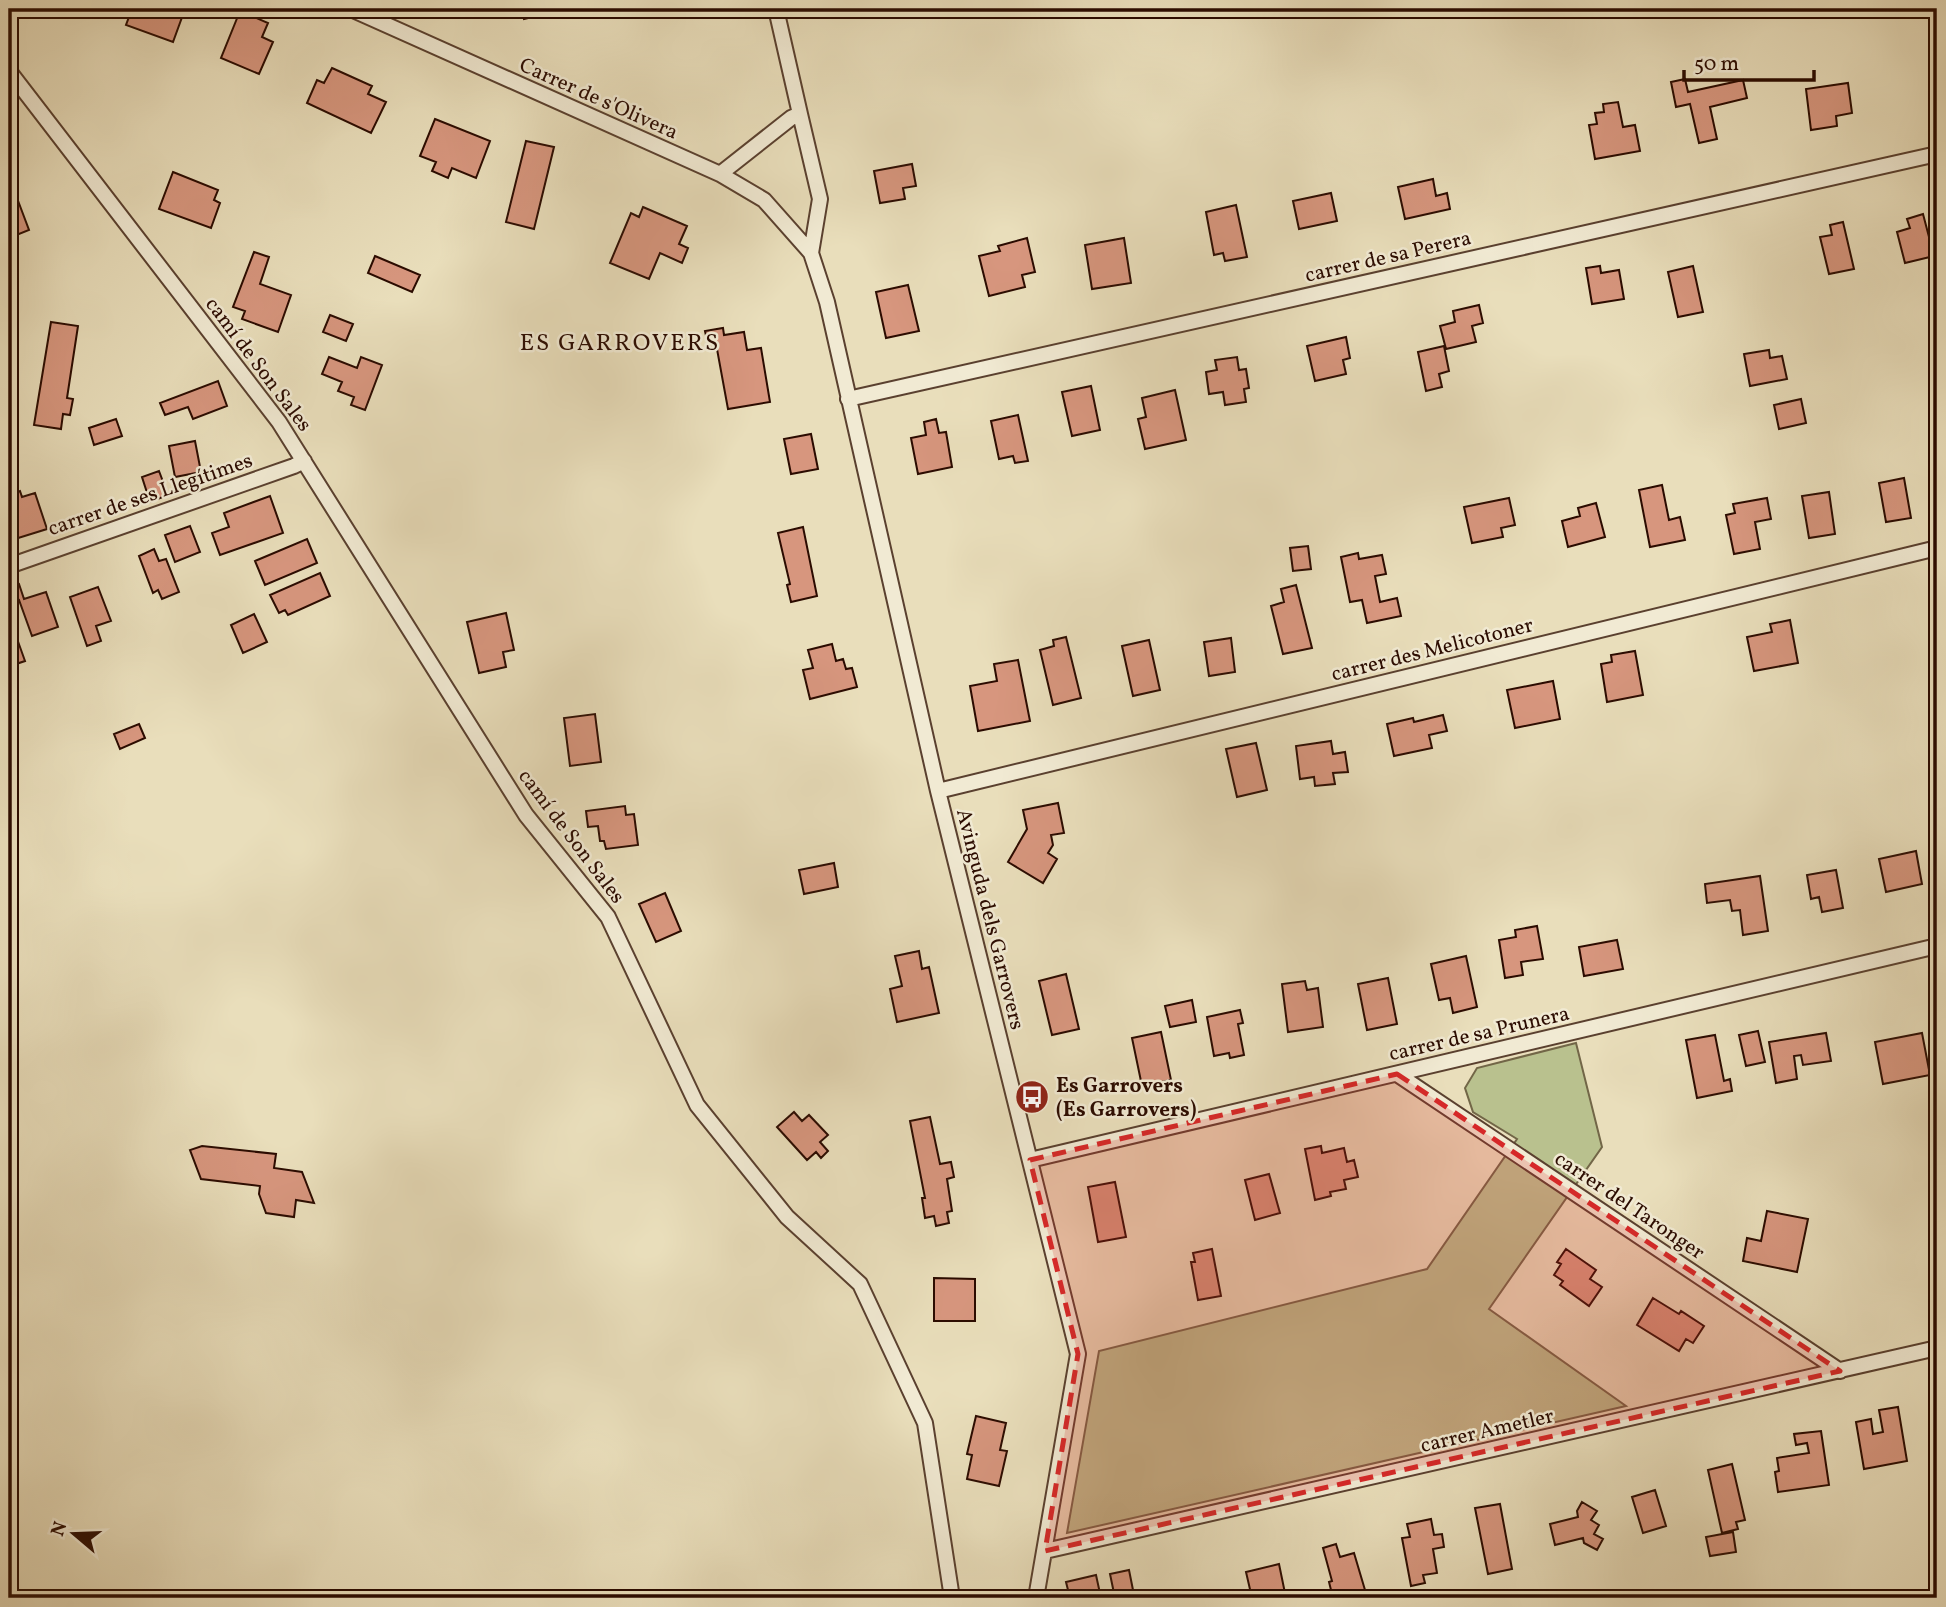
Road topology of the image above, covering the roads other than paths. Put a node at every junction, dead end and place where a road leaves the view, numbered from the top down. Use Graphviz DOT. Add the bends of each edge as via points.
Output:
graph roads {
  1 [pos="776,9"];
  2 [pos="358,11"];
  3 [pos="9,71"];
  4 [pos="800,114"];
  5 [pos="1937,154"];
  6 [pos="720,174"];
  7 [pos="811,253"];
  8 [pos="848,399"];
  9 [pos="304,461"];
  10 [pos="1937,548"];
  11 [pos="9,566"];
  12 [pos="938,791"];
  13 [pos="1937,946"];
  14 [pos="1397,1074"];
  15 [pos="1030,1160"];
  16 [pos="1937,1348"];
  17 [pos="1840,1371"];
  18 [pos="1045,1551"];
  19 [pos="952,1598"];
  20 [pos="1036,1598"];
  1 -- 4 [label="street"];
  2 -- 6 [label="street, Carrer de s'Olivera"];
  3 -- 9 [label="street, camí de Son Sales" via="279,422"];
  4 -- 6 [label="street"];
  4 -- 7 [label="street" via="820,199"];
  5 -- 8 [label="street, carrer de sa Perera"];
  6 -- 7 [label="street, Carrer de s'Olivera" via="764,200"];
  7 -- 8 [label="street, Avinguda dels Garrovers"];
  8 -- 12 [label="street, Avinguda dels Garrovers"];
  9 -- 11 [label="street, carrer de ses Llegítimes"];
  9 -- 19 [label="street, camí de Son Sales" via="526,815 608,917 697,1105 787,1217 860,1284 925,1423"];
  10 -- 12 [label="street, carrer des Melicotoner"];
  12 -- 15 [label="street, Avinguda dels Garrovers"];
  13 -- 14 [label="street, carrer de sa Prunera"];
  14 -- 15 [label="street, carrer de sa Prunera"];
  14 -- 17 [label="street, carrer del Taronger"];
  15 -- 18 [label="street, Avinguda dels Garrovers" via="1079,1354"];
  16 -- 17 [label="street, carrer Ametler"];
  17 -- 18 [label="street, carrer Ametler"];
  18 -- 20 [label="street, Avinguda dels Garrovers"];
}
